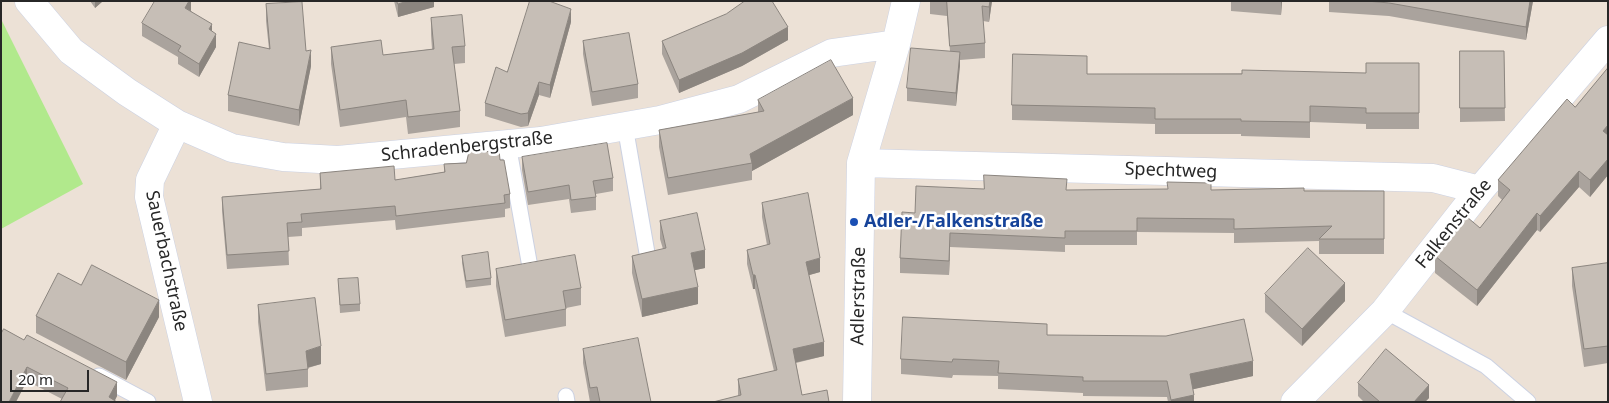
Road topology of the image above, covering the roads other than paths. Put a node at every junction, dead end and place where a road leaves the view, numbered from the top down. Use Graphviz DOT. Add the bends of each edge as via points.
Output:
graph roads {
  1 [pos="30,1"];
  2 [pos="906,1"];
  3 [pos="1608,40"];
  4 [pos="896,44"];
  5 [pos="177,124"];
  6 [pos="625,126"];
  7 [pos="508,144"];
  8 [pos="861,163"];
  9 [pos="1480,190"];
  10 [pos="648,253"];
  11 [pos="530,267"];
  12 [pos="1385,311"];
  13 [pos="86,370"];
  14 [pos="148,402"];
  15 [pos="198,402"];
  16 [pos="857,402"];
  17 [pos="1295,402"];
  18 [pos="1528,402"];
  1 -- 5 [label="street, Schradenbergstraße" via="71,51"];
  2 -- 4 [label="street"];
  3 -- 9 [label="street, Falkenstraße"];
  4 -- 6 [label="street, Schradenbergstraße" via="832,53 739,99"];
  4 -- 8 [label="street, Adlerstraße"];
  5 -- 7 [label="street, Schradenbergstraße" via="232,148 338,160"];
  5 -- 15 [label="street, Sauerbachstraße" via="150,180 149,197"];
  6 -- 7 [label="street, Schradenbergstraße"];
  6 -- 10 [label="lane"];
  7 -- 11 [label="lane"];
  8 -- 9 [label="street, Spechtweg" via="1433,178"];
  8 -- 16 [label="street, Adlerstraße"];
  9 -- 12 [label="street, Falkenstraße"];
  12 -- 17 [label="street, Falkenstraße"];
  12 -- 18 [label="lane" via="1486,366"];
  13 -- 14 [label="lane"];
}
